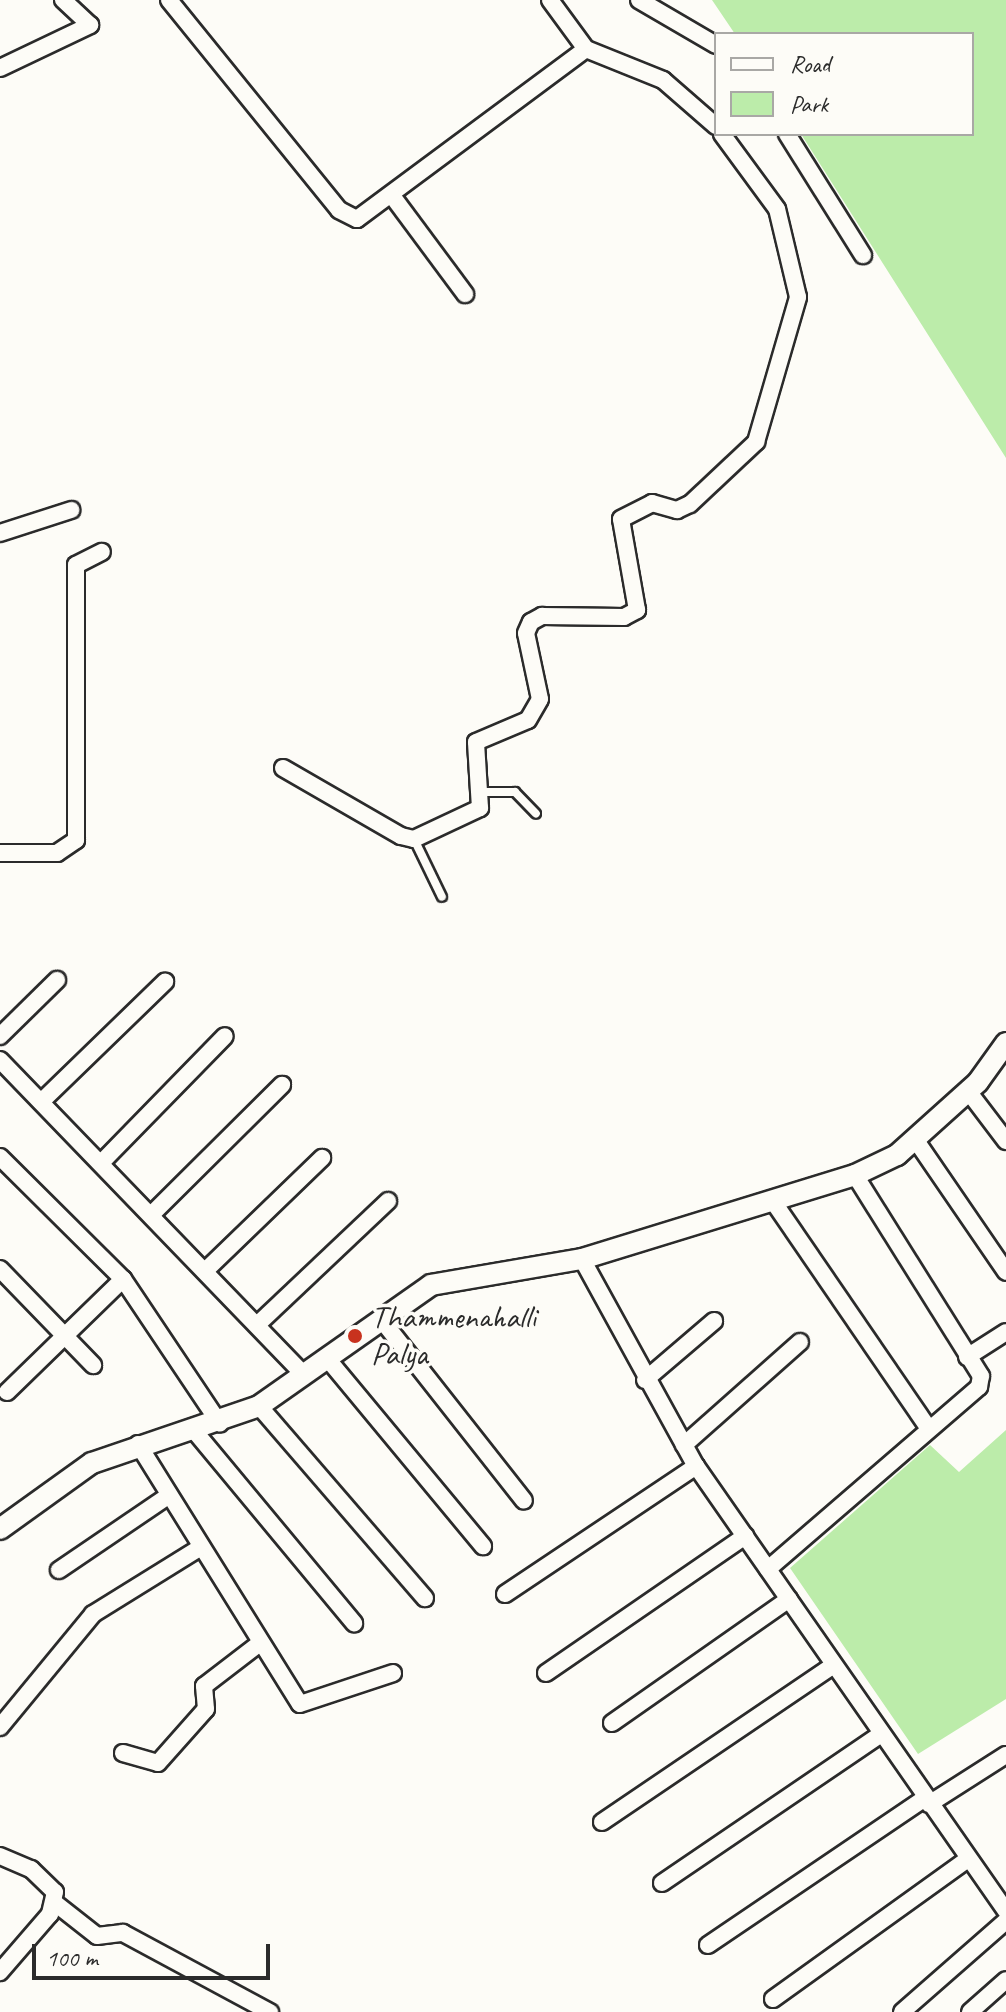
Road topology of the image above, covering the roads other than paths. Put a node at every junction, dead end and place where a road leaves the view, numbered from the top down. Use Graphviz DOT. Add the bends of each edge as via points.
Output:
graph roads {
  1 [pos="63,0"];
  2 [pos="169,0"];
  3 [pos="550,0"];
  4 [pos="639,0"];
  5 [pos="714,44"];
  6 [pos="586,49"];
  7 [pos="0,68"];
  8 [pos="714,124"];
  9 [pos="723,136"];
  10 [pos="788,136"];
  11 [pos="393,197"];
  12 [pos="863,255"];
  13 [pos="465,294"];
  14 [pos="71,510"];
  15 [pos="0,533"];
  16 [pos="102,552"];
  17 [pos="283,768"];
  18 [pos="479,792"];
  19 [pos="536,814"];
  20 [pos="414,839"];
  21 [pos="0,853"];
  22 [pos="442,897"];
  23 [pos="57,980"];
  24 [pos="165,982"];
  25 [pos="0,1036"];
  26 [pos="225,1036"];
  27 [pos="1006,1043"];
  28 [pos="0,1060"];
  29 [pos="282,1085"];
  30 [pos="968,1091"];
  31 [pos="41,1102"];
  32 [pos="915,1139"];
  33 [pos="1006,1141"];
  34 [pos="0,1157"];
  35 [pos="322,1158"];
  36 [pos="101,1163"];
  37 [pos="855,1175"];
  38 [pos="388,1201"];
  39 [pos="773,1201"];
  40 [pos="153,1213"];
  41 [pos="582,1259"];
  42 [pos="0,1269"];
  43 [pos="205,1271"];
  44 [pos="1006,1272"];
  45 [pos="123,1279"];
  46 [pos="381,1319"];
  47 [pos="714,1321"];
  48 [pos="258,1324"];
  49 [pos="1006,1332"];
  50 [pos="65,1335"];
  51 [pos="800,1342"];
  52 [pos="326,1357"];
  53 [pos="967,1357"];
  54 [pos="93,1365"];
  55 [pos="303,1374"];
  56 [pos="645,1380"];
  57 [pos="7,1392"];
  58 [pos="259,1406"];
  59 [pos="220,1424"];
  60 [pos="928,1427"];
  61 [pos="192,1428"];
  62 [pos="138,1444"];
  63 [pos="684,1445"];
  64 [pos="696,1466"];
  65 [pos="168,1496"];
  66 [pos="524,1501"];
  67 [pos="0,1529"];
  68 [pos="745,1536"];
  69 [pos="483,1546"];
  70 [pos="198,1549"];
  71 [pos="768,1569"];
  72 [pos="59,1570"];
  73 [pos="505,1594"];
  74 [pos="425,1598"];
  75 [pos="789,1599"];
  76 [pos="354,1623"];
  77 [pos="260,1643"];
  78 [pos="831,1667"];
  79 [pos="393,1673"];
  80 [pos="546,1673"];
  81 [pos="612,1723"];
  82 [pos="0,1727"];
  83 [pos="880,1735"];
  84 [pos="123,1753"];
  85 [pos="1006,1755"];
  86 [pos="927,1801"];
  87 [pos="602,1822"];
  88 [pos="0,1856"];
  89 [pos="968,1859"];
  90 [pos="662,1883"];
  91 [pos="55,1903"];
  92 [pos="1006,1911"];
  93 [pos="1006,1921"];
  94 [pos="708,1945"];
  95 [pos="0,1972"];
  96 [pos="1006,1980"];
  97 [pos="773,1999"];
  98 [pos="270,2012"];
  99 [pos="902,2012"];
  100 [pos="970,2012"];
  1 -- 7 [label="street" via="90,25"];
  2 -- 11 [label="street" via="339,210 357,219"];
  3 -- 6 [label="street"];
  4 -- 5 [label="street"];
  6 -- 8 [label="street" via="663,80"];
  6 -- 11 [label="street"];
  9 -- 18 [label="street" via="777,209 798,297 756,442 690,504 677,510 652,503 621,519 637,610 624,617 542,616 531,622 526,633 540,699 528,720 476,742"];
  10 -- 12 [label="street"];
  11 -- 13 [label="street"];
  14 -- 15 [label="street"];
  16 -- 21 [label="street" via="76,565 76,840 57,853"];
  17 -- 20 [label="street"];
  18 -- 19 [label="lane" via="515,792"];
  18 -- 20 [label="street" via="480,808"];
  20 -- 22 [label="lane"];
  23 -- 25 [label="street"];
  24 -- 31 [label="street"];
  26 -- 36 [label="street"];
  27 -- 30 [label="street"];
  28 -- 31 [label="street"];
  29 -- 40 [label="street"];
  30 -- 32 [label="street"];
  30 -- 33 [label="street"];
  31 -- 36 [label="street"];
  32 -- 37 [label="street"];
  32 -- 44 [label="street"];
  34 -- 45 [label="street"];
  35 -- 43 [label="street"];
  36 -- 40 [label="street"];
  37 -- 39 [label="street"];
  37 -- 53 [label="street"];
  38 -- 48 [label="street"];
  39 -- 41 [label="street"];
  39 -- 60 [label="street"];
  40 -- 43 [label="street"];
  41 -- 46 [label="street" via="431,1285"];
  41 -- 56 [label="street"];
  42 -- 50 [label="street"];
  43 -- 48 [label="street"];
  45 -- 50 [label="street"];
  45 -- 59 [label="street"];
  46 -- 52 [label="street"];
  46 -- 66 [label="street"];
  47 -- 56 [label="street"];
  48 -- 55 [label="street"];
  49 -- 53 [label="street"];
  50 -- 54 [label="street"];
  50 -- 57 [label="street"];
  51 -- 63 [label="street"];
  52 -- 55 [label="street"];
  52 -- 69 [label="street"];
  53 -- 60 [label="street" via="981,1376 979,1387"];
  55 -- 58 [label="street"];
  56 -- 63 [label="street"];
  58 -- 59 [label="street"];
  58 -- 74 [label="street"];
  59 -- 61 [label="street"];
  60 -- 71 [label="street"];
  61 -- 62 [label="street"];
  61 -- 76 [label="street"];
  62 -- 65 [label="street"];
  62 -- 67 [label="street" via="92,1463"];
  63 -- 64 [label="street"];
  64 -- 68 [label="street"];
  64 -- 73 [label="street"];
  65 -- 70 [label="street"];
  65 -- 72 [label="street"];
  68 -- 71 [label="street"];
  68 -- 80 [label="street"];
  70 -- 77 [label="street"];
  70 -- 82 [label="street" via="93,1614"];
  71 -- 75 [label="street"];
  75 -- 78 [label="street"];
  75 -- 81 [label="street"];
  77 -- 79 [label="street" via="300,1704"];
  77 -- 84 [label="street" via="204,1686 206,1709 158,1763"];
  78 -- 83 [label="street"];
  78 -- 87 [label="street"];
  83 -- 86 [label="street"];
  83 -- 90 [label="street"];
  85 -- 86 [label="street"];
  86 -- 89 [label="street"];
  86 -- 94 [label="street"];
  88 -- 91 [label="street" via="46,1879"];
  89 -- 92 [label="street"];
  89 -- 97 [label="street"];
  91 -- 95 [label="street"];
  91 -- 98 [label="street" via="97,1936 123,1933"];
  93 -- 99 [label="street"];
  96 -- 100 [label="street"];
}
